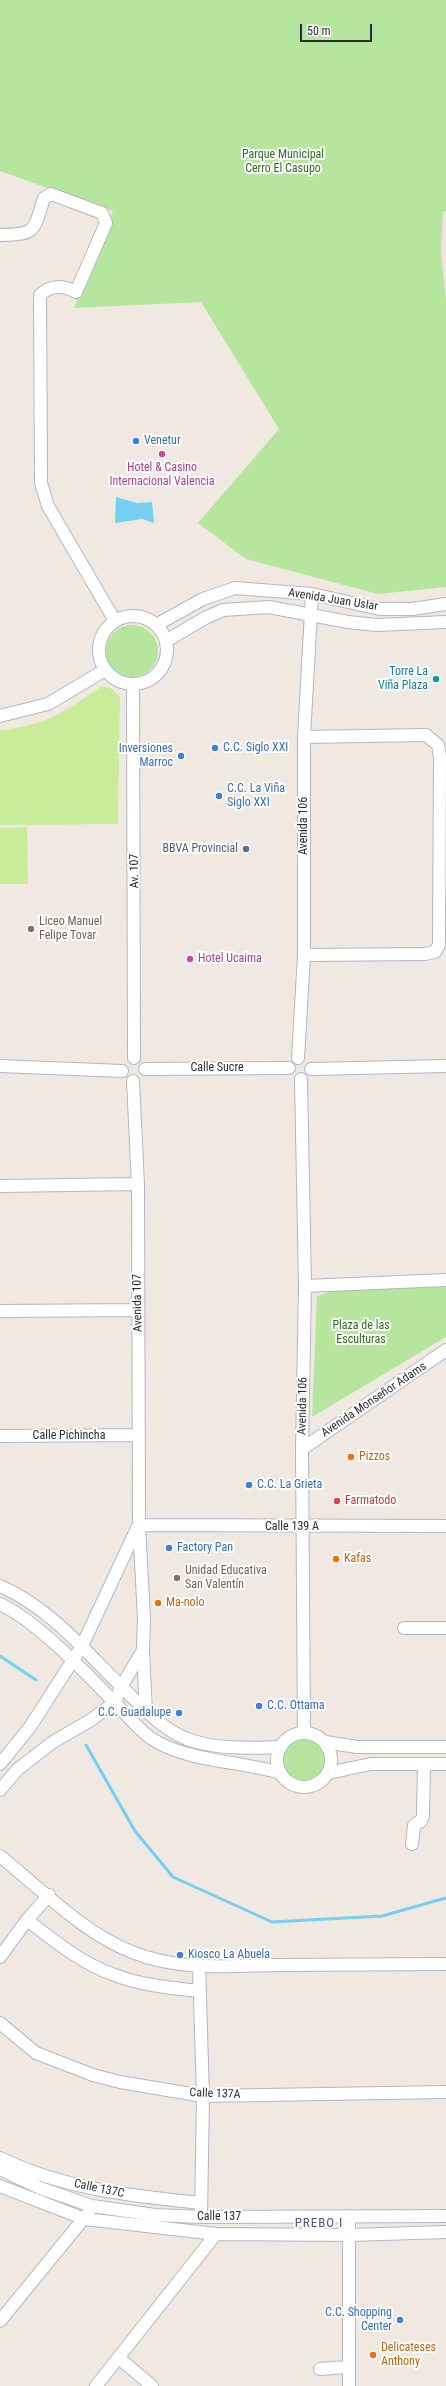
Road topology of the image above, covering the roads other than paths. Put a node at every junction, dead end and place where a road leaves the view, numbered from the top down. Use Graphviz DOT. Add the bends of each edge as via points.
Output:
graph roads {
  1 [pos="0,235"];
  2 [pos="312,594"];
  3 [pos="446,604"];
  4 [pos="310,614"];
  5 [pos="115,621"];
  6 [pos="446,622"];
  7 [pos="156,625"];
  8 [pos="166,641"];
  9 [pos="105,670"];
  10 [pos="133,684"];
  11 [pos="0,716"];
  12 [pos="304,737"];
  13 [pos="304,955"];
  14 [pos="134,1058"];
  15 [pos="298,1058"];
  16 [pos="0,1066"];
  17 [pos="446,1066"];
  18 [pos="145,1068"];
  19 [pos="289,1068"];
  20 [pos="311,1069"];
  21 [pos="122,1071"];
  22 [pos="301,1079"];
  23 [pos="133,1081"];
  24 [pos="138,1184"];
  25 [pos="0,1186"];
  26 [pos="446,1280"];
  27 [pos="305,1286"];
  28 [pos="138,1310"];
  29 [pos="0,1311"];
  30 [pos="446,1350"];
  31 [pos="139,1435"];
  32 [pos="0,1436"];
  33 [pos="302,1449"];
  34 [pos="139,1525"];
  35 [pos="446,1526"];
  36 [pos="303,1527"];
  37 [pos="0,1586"];
  38 [pos="0,1604"];
  39 [pos="404,1628"];
  40 [pos="446,1628"];
  41 [pos="82,1646"];
  42 [pos="143,1650"];
  43 [pos="72,1661"];
  44 [pos="121,1687"];
  45 [pos="115,1702"];
  46 [pos="146,1712"];
  47 [pos="304,1733"];
  48 [pos="325,1742"];
  49 [pos="281,1747"];
  50 [pos="446,1748"];
  51 [pos="0,1764"];
  52 [pos="424,1764"];
  53 [pos="446,1764"];
  54 [pos="282,1773"];
  55 [pos="328,1773"];
  56 [pos="0,1790"];
  57 [pos="412,1844"];
  58 [pos="0,1856"];
  59 [pos="49,1895"];
  60 [pos="27,1920"];
  61 [pos="0,1957"];
  62 [pos="446,1964"];
  63 [pos="199,1966"];
  64 [pos="200,1991"];
  65 [pos="0,2023"];
  66 [pos="446,2092"];
  67 [pos="203,2096"];
  68 [pos="0,2158"];
  69 [pos="0,2169"];
  70 [pos="0,2186"];
  71 [pos="201,2203"];
  72 [pos="92,2206"];
  73 [pos="349,2216"];
  74 [pos="446,2216"];
  75 [pos="201,2217"];
  76 [pos="85,2219"];
  77 [pos="446,2232"];
  78 [pos="216,2234"];
  79 [pos="350,2235"];
  80 [pos="0,2321"];
  81 [pos="119,2358"];
  82 [pos="347,2367"];
  83 [pos="320,2369"];
  84 [pos="96,2386"];
  85 [pos="152,2386"];
  86 [pos="349,2386"];
  1 -- 5 [label="street" via="30,232 34,228 44,198 51,194 102,213 105,217 106,223 76,292 58,286 47,288 40,295 41,483 48,506"];
  2 -- 3 [label="street, Avenida Juan Uslar" via="380,609 412,609"];
  2 -- 4 [label="street, Avenida 106"];
  2 -- 7 [label="street, Avenida Juan Uslar" via="235,588 203,599"];
  4 -- 6 [label="street, Avenida Juan Uslar" via="348,622 400,626"];
  4 -- 8 [label="street, Avenida Juan Uslar" via="269,607 223,610"];
  4 -- 12 [label="street, Avenida 106"];
  5 -- 7 [label="street" via="125,616 136,616"];
  5 -- 9 [label="street" via="102,634 99,643 100,661"];
  7 -- 8 [label="street"];
  8 -- 10 [label="street" via="167,653 158,673 149,680"];
  9 -- 10 [label="street" via="119,681"];
  9 -- 11 [label="street" via="48,704"];
  10 -- 14 [label="street, Av. 107"];
  12 -- 13 [label="street, Avenida 106"];
  12 -- 13 [label="street" via="426,735 438,745 440,757 439,945 435,952"];
  13 -- 15 [label="street, Avenida 106"];
  14 -- 18 [label="street" via="142,1061"];
  14 -- 21 [label="street" via="126,1060"];
  15 -- 19 [label="street"];
  15 -- 20 [label="street" via="308,1062"];
  16 -- 21 [label="street"];
  17 -- 20 [label="street"];
  18 -- 19 [label="street, Calle Sucre"];
  18 -- 23 [label="street" via="140,1079"];
  19 -- 22 [label="street" via="294,1078"];
  20 -- 22 [label="street" via="308,1076"];
  21 -- 23 [label="street" via="125,1078"];
  22 -- 27 [label="street, Avenida 106"];
  23 -- 24 [label="street, Avenida 107"];
  24 -- 25 [label="street"];
  24 -- 28 [label="street, Avenida 107"];
  26 -- 27 [label="street"];
  27 -- 33 [label="street, Avenida 106"];
  28 -- 29 [label="street"];
  28 -- 31 [label="street, Avenida 107"];
  30 -- 33 [label="street, Avenida Monseñor Adams"];
  31 -- 32 [label="street, Calle Pichincha"];
  31 -- 34 [label="street, Avenida 107"];
  33 -- 36 [label="street, Avenida 106"];
  34 -- 36 [label="street, Calle 139 A"];
  34 -- 41 [label="street"];
  34 -- 42 [label="street, Avenida 107" via="144,1618"];
  35 -- 36 [label="street, Calle 139 A"];
  36 -- 47 [label="street, Avenida 106"];
  37 -- 41 [label="street" via="29,1603"];
  38 -- 43 [label="street" via="52,1641"];
  39 -- 40 [label="street"];
  41 -- 43 [label="street"];
  41 -- 44 [label="street"];
  42 -- 44 [label="street"];
  42 -- 46 [label="street, Avenida 107"];
  43 -- 45 [label="street"];
  43 -- 51 [label="street" via="30,1727"];
  44 -- 45 [label="street"];
  44 -- 46 [label="street"];
  45 -- 54 [label="street" via="152,1739 182,1753"];
  45 -- 56 [label="street" via="24,1764"];
  46 -- 49 [label="street" via="167,1728 188,1739 211,1745"];
  47 -- 48 [label="street" via="315,1735"];
  47 -- 49 [label="street" via="290,1737"];
  48 -- 50 [label="street" via="357,1747"];
  48 -- 55 [label="street" via="331,1754"];
  49 -- 54 [label="street" via="278,1763"];
  52 -- 53 [label="street"];
  52 -- 55 [label="street" via="371,1764"];
  52 -- 57 [label="street" via="423,1816 421,1821 414,1825"];
  54 -- 55 [label="street" via="290,1782 308,1786 318,1783"];
  58 -- 59 [label="street"];
  59 -- 60 [label="street"];
  59 -- 63 [label="street" via="75,1920 131,1952 157,1960"];
  60 -- 61 [label="street"];
  60 -- 64 [label="street" via="81,1958 112,1974 173,1988"];
  62 -- 63 [label="street"];
  63 -- 64 [label="street"];
  64 -- 67 [label="street"];
  65 -- 67 [label="street, Calle 137A" via="36,2053 93,2075"];
  66 -- 67 [label="street, Calle 137A"];
  67 -- 71 [label="street"];
  68 -- 71 [label="street, Calle 137C" via="59,2181 126,2195"];
  69 -- 72 [label="street, Calle 137" via="40,2188"];
  70 -- 76 [label="street"];
  71 -- 75 [label="street"];
  72 -- 75 [label="street, Calle 137" via="155,2215"];
  72 -- 76 [label="street"];
  73 -- 74 [label="street, Calle 137"];
  73 -- 75 [label="street, Calle 137"];
  73 -- 79 [label="street"];
  76 -- 78 [label="street"];
  76 -- 80 [label="street"];
  77 -- 79 [label="street"];
  78 -- 79 [label="street"];
  78 -- 81 [label="street"];
  79 -- 82 [label="street"];
  81 -- 84 [label="street"];
  81 -- 85 [label="street"];
  82 -- 83 [label="street"];
  82 -- 86 [label="street"];
}
